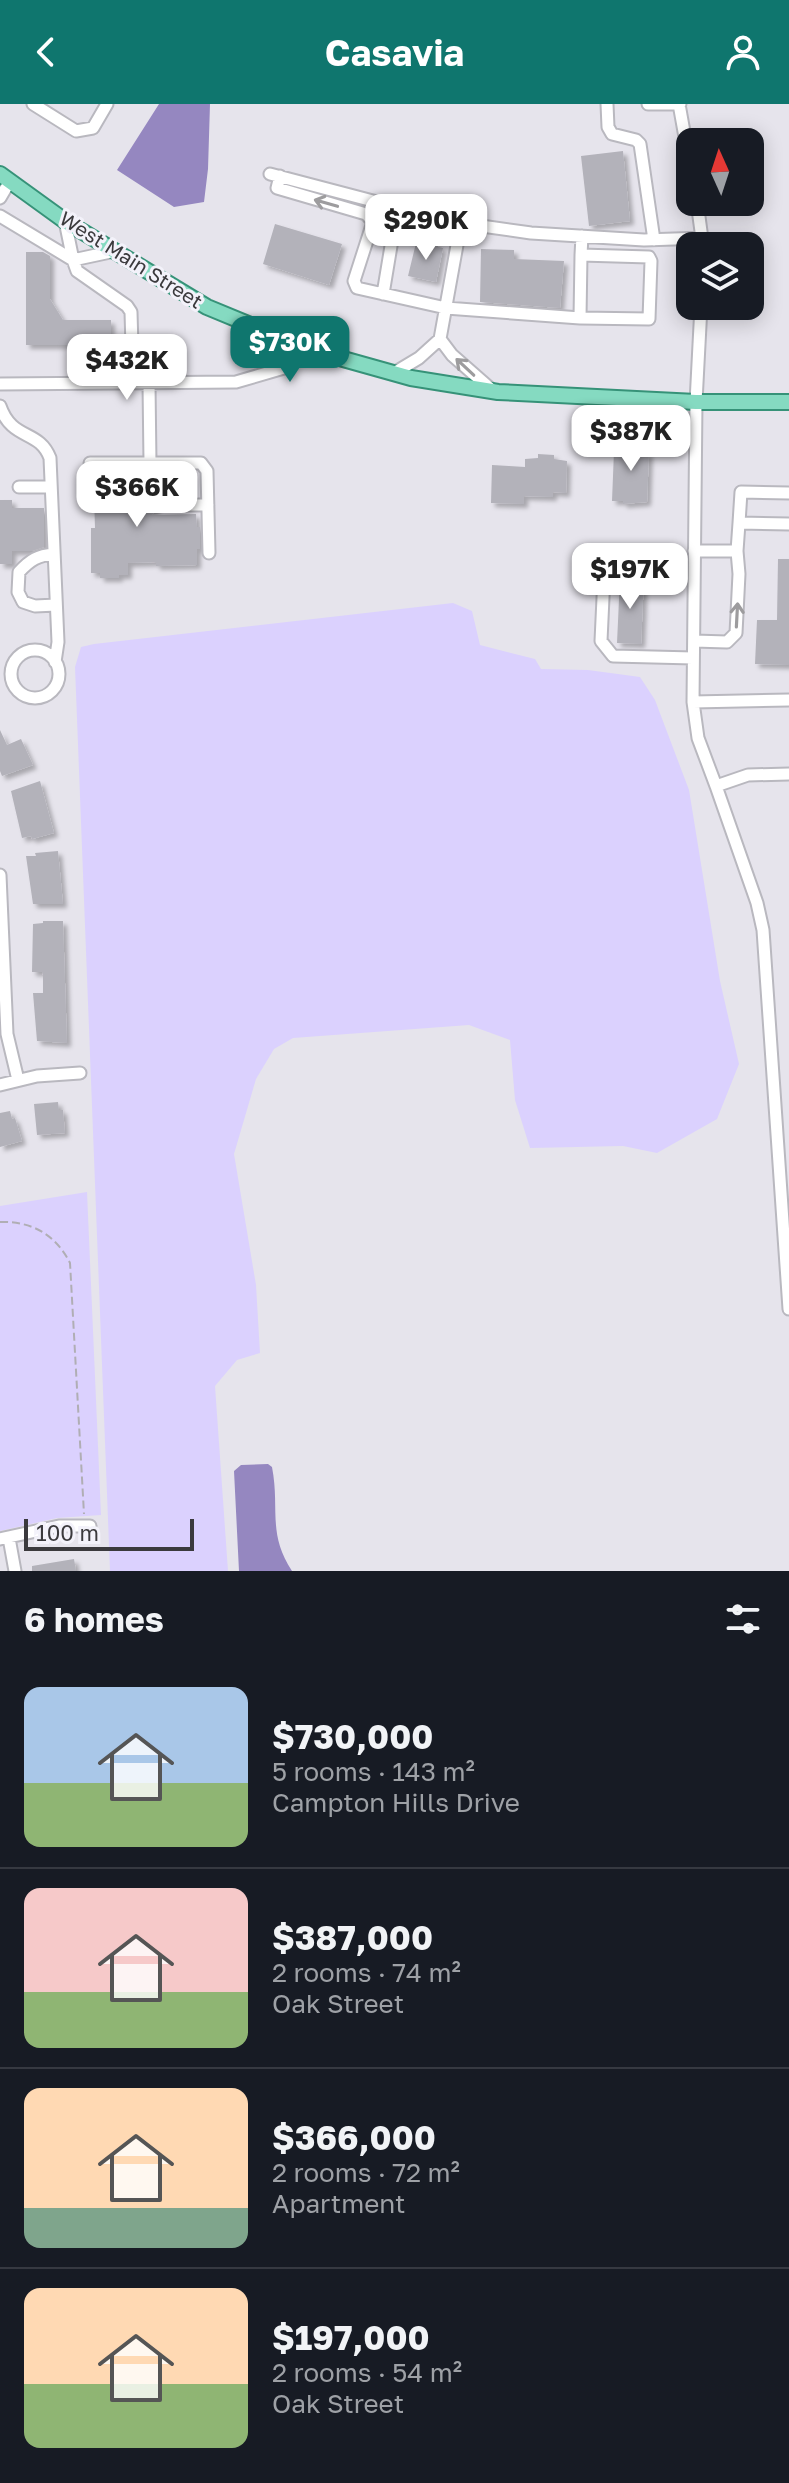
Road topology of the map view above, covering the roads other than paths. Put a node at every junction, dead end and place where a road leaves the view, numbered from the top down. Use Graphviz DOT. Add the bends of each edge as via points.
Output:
graph roads {
  1 [pos="33,104"];
  2 [pos="107,104"];
  3 [pos="607,104"];
  4 [pos="648,104"];
  5 [pos="679,104"];
  6 [pos="683,128"];
  7 [pos="5,178"];
  8 [pos="0,198"];
  9 [pos="397,214"];
  10 [pos="0,216"];
  11 [pos="65,221"];
  12 [pos="373,222"];
  13 [pos="461,223"];
  14 [pos="582,236"];
  15 [pos="654,240"];
  16 [pos="676,241"];
  17 [pos="115,251"];
  18 [pos="581,255"];
  19 [pos="73,260"];
  20 [pos="383,294"];
  21 [pos="446,308"];
  22 [pos="580,318"];
  23 [pos="700,320"];
  24 [pos="440,339"];
  25 [pos="132,347"];
  26 [pos="311,350"];
  27 [pos="394,373"];
  28 [pos="0,384"];
  29 [pos="149,384"];
  30 [pos="493,391"];
  31 [pos="696,402"];
  32 [pos="789,402"];
  33 [pos="0,406"];
  34 [pos="90,463"];
  35 [pos="150,463"];
  36 [pos="19,487"];
  37 [pos="51,487"];
  38 [pos="149,489"];
  39 [pos="789,493"];
  40 [pos="163,505"];
  41 [pos="208,505"];
  42 [pos="739,523"];
  43 [pos="789,524"];
  44 [pos="694,551"];
  45 [pos="737,551"];
  46 [pos="209,553"];
  47 [pos="54,554"];
  48 [pos="609,558"];
  49 [pos="56,605"];
  50 [pos="694,641"];
  51 [pos="693,658"];
  52 [pos="55,662"];
  53 [pos="789,700"];
  54 [pos="693,702"];
  55 [pos="789,774"];
  56 [pos="716,786"];
  57 [pos="0,875"];
  58 [pos="80,1073"];
  59 [pos="18,1080"];
  60 [pos="0,1085"];
  61 [pos="789,1309"];
  62 [pos="87,1526"];
  63 [pos="4,1539"];
  64 [pos="15,1571"];
  1 -- 2 [label="street" via="76,131 93,128"];
  3 -- 15 [label="street" via="612,134 640,144"];
  4 -- 5 [label="street"];
  5 -- 6 [label="street"];
  7 -- 8 [label="street"];
  7 -- 11 [label="main road, West Main Street"];
  9 -- 12 [label="street"];
  12 -- 9 [label="street, one-way" via="366,214 276,179"];
  9 -- 13 [label="street"];
  9 -- 20 [label="street"];
  10 -- 19 [label="street"];
  11 -- 17 [label="main road, West Main Street"];
  11 -- 19 [label="street"];
  12 -- 20 [label="street" via="354,281 357,288"];
  13 -- 14 [label="street"];
  13 -- 21 [label="street"];
  14 -- 15 [label="street"];
  14 -- 18 [label="street"];
  15 -- 16 [label="street"];
  17 -- 19 [label="street"];
  17 -- 26 [label="main road, West Main Street" via="207,307"];
  18 -- 22 [label="street"];
  18 -- 22 [label="street" via="651,261 649,319"];
  19 -- 25 [label="street" via="77,271 127,306"];
  20 -- 21 [label="street"];
  21 -- 22 [label="street"];
  21 -- 24 [label="street"];
  23 -- 31 [label="street"];
  24 -- 27 [label="street"];
  30 -- 24 [label="street, one-way"];
  26 -- 27 [label="main road, West Main Street"];
  26 -- 29 [label="street" via="284,368 236,382"];
  27 -- 30 [label="main road, West Main Street"];
  28 -- 29 [label="street"];
  29 -- 35 [label="street"];
  30 -- 31 [label="main road, West Main Street"];
  31 -- 32 [label="main road, West Main Street"];
  31 -- 44 [label="street"];
  33 -- 37 [label="street" via="10,426 46,447"];
  34 -- 35 [label="street"];
  35 -- 38 [label="street"];
  35 -- 41 [label="street" via="201,463 207,471"];
  36 -- 37 [label="street"];
  37 -- 47 [label="street"];
  39 -- 42 [label="street" via="741,492"];
  40 -- 41 [label="street"];
  41 -- 46 [label="street"];
  42 -- 43 [label="street"];
  42 -- 45 [label="street"];
  44 -- 45 [label="street"];
  44 -- 50 [label="street"];
  50 -- 45 [label="street, one-way" via="727,642 736,633"];
  47 -- 49 [label="street"];
  47 -- 49 [label="street" via="27,563 19,572 18,592 23,602"];
  48 -- 51 [label="street" via="601,641 613,656"];
  49 -- 52 [label="street"];
  50 -- 51 [label="street"];
  51 -- 54 [label="street"];
  52 -- 52 [label="street" via="36,650 21,655 12,667 11,682 20,694 36,699 51,692 59,678"];
  53 -- 54 [label="street"];
  54 -- 56 [label="street" via="698,738"];
  55 -- 56 [label="street" via="748,775"];
  56 -- 61 [label="street" via="763,930"];
  57 -- 59 [label="street" via="7,1034"];
  58 -- 59 [label="street"];
  59 -- 60 [label="street"];
  62 -- 63 [label="street" via="59,1526"];
  63 -- 64 [label="street"];
}
